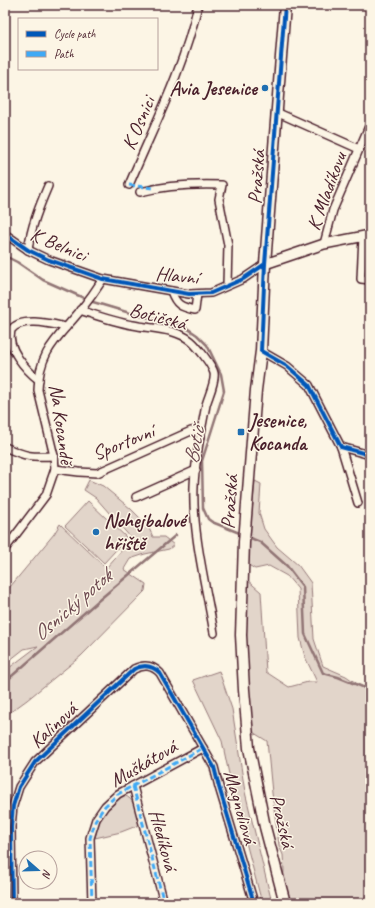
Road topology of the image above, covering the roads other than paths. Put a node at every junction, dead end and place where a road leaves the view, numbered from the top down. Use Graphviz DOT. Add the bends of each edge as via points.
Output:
graph roads {
  1 [pos="198,5"];
  2 [pos="285,5"];
  3 [pos="276,112"];
  4 [pos="370,124"];
  5 [pos="359,148"];
  6 [pos="129,185"];
  7 [pos="48,186"];
  8 [pos="140,192"];
  9 [pos="5,234"];
  10 [pos="366,236"];
  11 [pos="324,244"];
  12 [pos="28,250"];
  13 [pos="264,264"];
  14 [pos="103,279"];
  15 [pos="370,280"];
  16 [pos="227,286"];
  17 [pos="172,291"];
  18 [pos="197,294"];
  19 [pos="80,310"];
  20 [pos="66,327"];
  21 [pos="260,350"];
  22 [pos="38,380"];
  23 [pos="202,430"];
  24 [pos="5,447"];
  25 [pos="341,447"];
  26 [pos="370,455"];
  27 [pos="54,456"];
  28 [pos="55,469"];
  29 [pos="196,470"];
  30 [pos="136,497"];
  31 [pos="358,503"];
  32 [pos="5,549"];
  33 [pos="214,633"];
  34 [pos="150,666"];
  35 [pos="202,748"];
  36 [pos="133,786"];
  37 [pos="12,903"];
  38 [pos="92,903"];
  39 [pos="164,903"];
  40 [pos="254,903"];
  41 [pos="285,903"];
  1 -- 6 [label="street, K Osnici" via="183,56"];
  2 -- 3 [label="main road, Pražská"];
  3 -- 5 [label="street, K Mladíkovu"];
  3 -- 13 [label="main road, Pražská"];
  4 -- 5 [label="street, K Mladíkovu"];
  5 -- 11 [label="street, K Mladíkovu" via="334,210"];
  7 -- 12 [label="street" via="32,227"];
  8 -- 16 [label="street" via="182,184 222,185 219,199 228,245"];
  9 -- 12 [label="street, K Belnici"];
  10 -- 11 [label="street"];
  10 -- 15 [label="street" via="361,279"];
  11 -- 13 [label="street"];
  12 -- 14 [label="street, K Belnici"];
  13 -- 16 [label="street, Hlavní" via="243,279"];
  13 -- 21 [label="main road, Pražská"];
  14 -- 17 [label="street, Hlavní"];
  14 -- 19 [label="street, Na Kocandě"];
  16 -- 18 [label="street, Hlavní" via="211,293"];
  17 -- 18 [label="street, Hlavní"];
  17 -- 18 [label="street" via="175,301 183,307 195,310"];
  19 -- 20 [label="street, Na Kocandě"];
  19 -- 23 [label="street, Botičská" via="134,326 172,332 190,341 214,373"];
  20 -- 22 [label="street, Na Kocandě" via="46,352"];
  20 -- 22 [label="street" via="40,322 17,324 11,330 15,352 28,372"];
  21 -- 25 [label="street" via="287,366 309,385"];
  21 -- 41 [label="main road, Pražská" via="244,542 241,635 249,748 265,827"];
  22 -- 27 [label="street, Na Kocandě" via="38,390"];
  23 -- 28 [label="street, Sportovní" via="191,431 97,473"];
  23 -- 29 [label="street, Botičská"];
  24 -- 27 [label="street" via="28,456"];
  25 -- 26 [label="street"];
  25 -- 31 [label="street"];
  27 -- 28 [label="street, Na Kocandě"];
  28 -- 32 [label="street, Na Kocandě" via="46,495"];
  29 -- 30 [label="street"];
  29 -- 33 [label="street, Botičská" via="196,528"];
  34 -- 35 [label="street, Magnoliová" via="160,673"];
  34 -- 37 [label="street, Kalinová" via="134,669 35,762 19,787 13,806 11,827"];
  35 -- 36 [label="street, Muškátová"];
  35 -- 40 [label="street, Magnoliová" via="214,767"];
  36 -- 38 [label="street, Muškátová" via="118,794 96,819 90,838"];
  36 -- 39 [label="street, Hledíková"];
}
